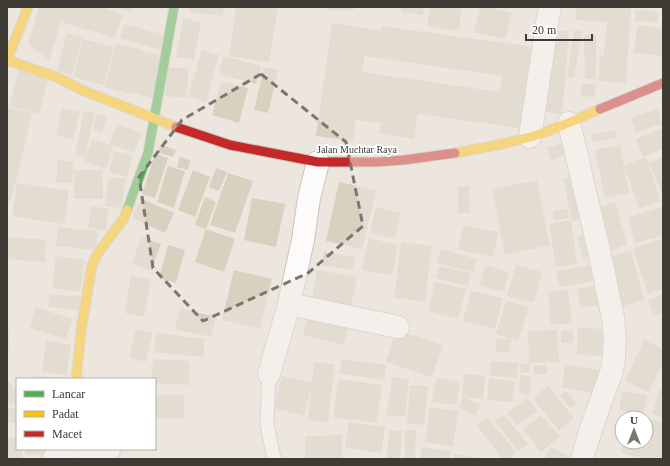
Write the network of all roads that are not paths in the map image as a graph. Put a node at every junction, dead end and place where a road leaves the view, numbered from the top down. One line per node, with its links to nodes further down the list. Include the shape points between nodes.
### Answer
1 (28, 7): 4 (main road)
2 (174, 7): 6 (main road)
3 (550, 7): 8 (street)
4 (7, 60): 6 (main road, Jalan Muchtar Raya, via 59,78)
5 (663, 83): 7 (main road, Jalan Muchtar Raya)
6 (154, 119): 9 (main road, Jalan Muchtar Raya, via 230,145); 13 (main road, via 148,153 124,218 92,265)
7 (569, 123): 8 (main road, Jalan Muchtar Raya); 17 (street, via 600,255 615,336 612,370)
8 (530, 137): 9 (main road, Jalan Muchtar Raya, via 498,145 398,161)
9 (321, 162): 10 (street, via 309,198)
10 (289, 304): 11 (street); 12 (street)
11 (398, 327)
12 (269, 374): 16 (lane, via 267,424)
13 (76, 378)
14 (109, 450): 15 (street)
15 (87, 459)
16 (274, 459)
17 (582, 459)

